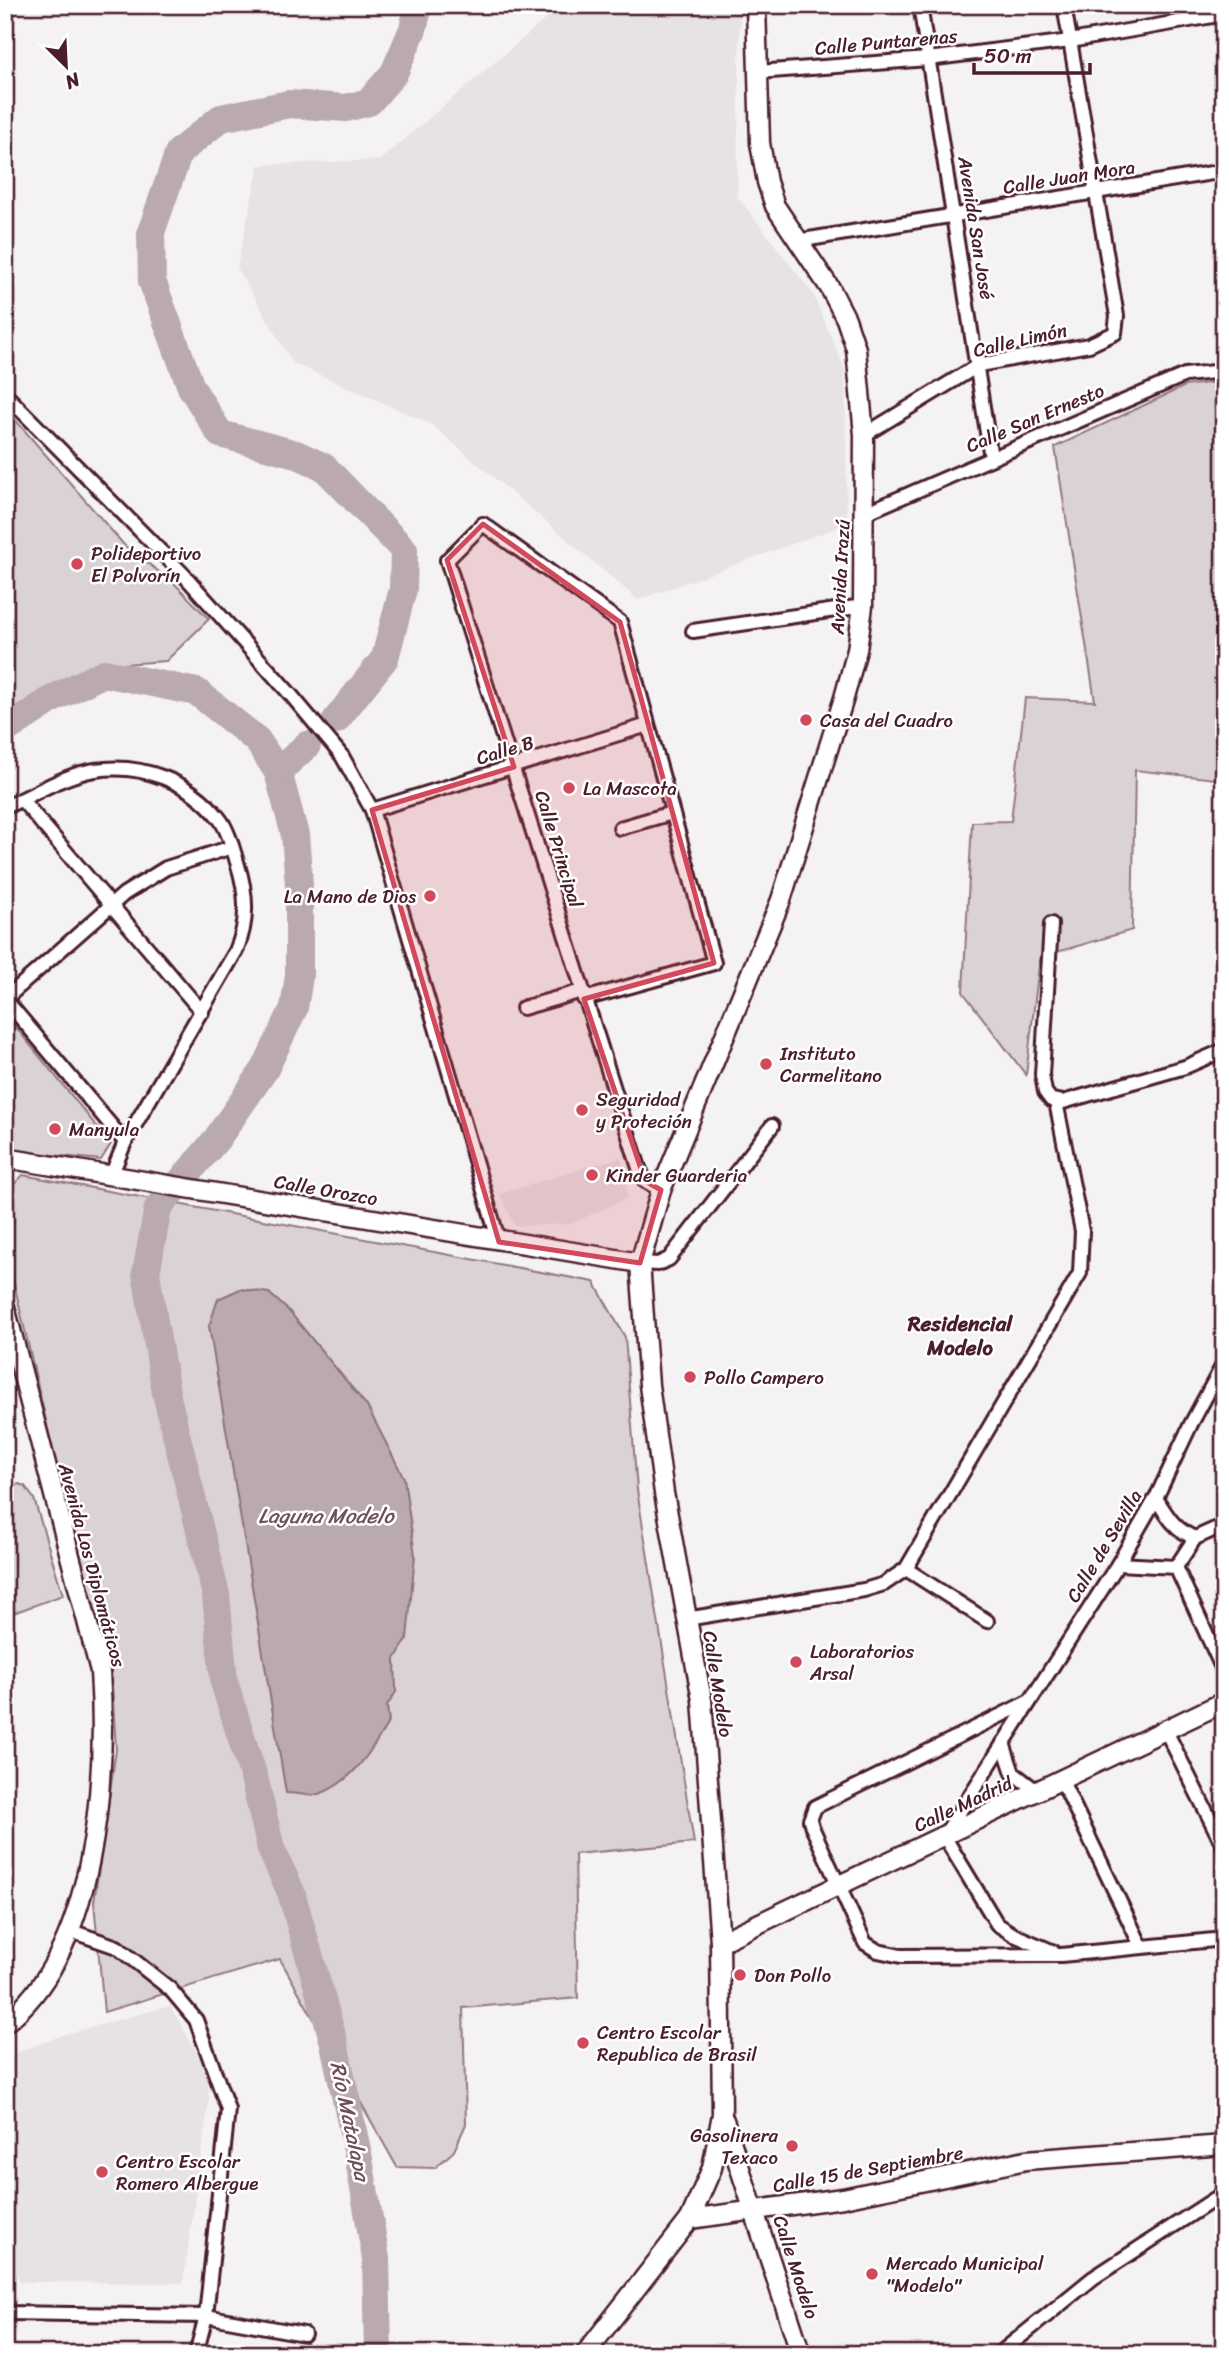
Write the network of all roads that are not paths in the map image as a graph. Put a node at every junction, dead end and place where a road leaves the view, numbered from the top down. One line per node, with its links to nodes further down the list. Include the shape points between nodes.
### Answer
1 (756, 5): 8 (street, Avenida Irazú)
2 (919, 5): 7 (street, Avenida San José)
3 (1064, 5): 6 (street)
4 (1194, 12): 5 (street, Calle Puntarenas); 6 (street, Calle Puntarenas)
5 (1224, 14)
6 (1070, 41): 7 (street, Calle Puntarenas); 10 (street)
7 (928, 59): 8 (street, Calle Puntarenas); 11 (street, Avenida San José)
8 (758, 72): 12 (street, Avenida Irazú, via 760,143 767,182 775,206)
9 (1224, 171): 10 (street, Calle Juan Mora)
10 (1097, 193): 11 (street, Calle Juan Mora); 13 (street, Calle Limón, via 1117,316 1115,333 1089,345)
11 (954, 213): 12 (street, Calle Juan Mora); 13 (street, Avenida San José)
12 (797, 241): 16 (street, Avenida Irazú, via 846,318 861,376)
13 (979, 365): 16 (street, Calle Limón); 17 (street, Avenida San José)
14 (1224, 371): 17 (street, Calle San Ernesto, via 1185,375)
15 (5, 394): 25 (street, via 184,575 291,695 342,756)
16 (864, 435): 18 (street, Avenida Irazú)
17 (991, 458): 18 (street, Calle San Ernesto)
18 (865, 513): 19 (street, Avenida Irazú)
19 (863, 606): 20 (street); 41 (street, Avenida Irazú, via 844,698 781,900)
20 (693, 631)
21 (648, 725): 22 (street, Calle B); 22 (street, Calle Principal, via 620,622 483,524 447,560); 26 (street)
22 (514, 767): 25 (street, Calle B); 31 (street, Calle Principal)
23 (22, 800): 24 (street); 28 (street, via 94,770 134,769 166,777 195,795 221,819); 29 (street)
24 (5, 807)
25 (372, 810): 42 (street)
26 (672, 813): 27 (street); 31 (street, via 714,963)
27 (620, 828)
28 (232, 847): 29 (street, via 166,868); 34 (street, via 244,886 243,936)
29 (111, 906): 32 (street); 34 (street)
30 (1051, 924): 36 (street, via 1042,1075 1045,1092)
31 (583, 995): 33 (street); 41 (street, Calle Principal, via 639,1168 645,1181)
32 (5, 999): 38 (street)
33 (523, 1008)
34 (202, 1012): 38 (street)
35 (1224, 1050): 36 (street, via 1185,1067)
36 (1056, 1102): 51 (street, via 1082,1231 1080,1273)
37 (772, 1126): 43 (street, via 669,1259)
38 (125, 1142): 40 (street)
39 (8, 1162): 40 (street, Calle Orozco)
40 (111, 1175): 42 (street, Calle Orozco)
41 (661, 1190): 43 (street, Avenida Irazú)
42 (499, 1242): 43 (street, Calle Orozco)
43 (640, 1263): 52 (street, Calle Modelo, via 649,1385)
44 (5, 1307): 65 (street, Avenida Los Diplomáticos, via 100,1671 103,1767 84,1885)
45 (1224, 1363): 46 (street, Calle de Sevilla)
46 (1156, 1498): 48 (street, via 1176,1528); 49 (street, Calle de Sevilla)
47 (1224, 1525): 48 (street)
48 (1195, 1538): 50 (street)
49 (1118, 1564): 50 (street); 55 (street, Calle de Sevilla)
50 (1176, 1567): 54 (street)
51 (906, 1569): 52 (street, via 884,1584 864,1590); 53 (street)
52 (686, 1619): 67 (street, Calle Modelo, via 702,1700)
53 (987, 1621)
54 (1224, 1672)
55 (1028, 1702): 58 (street, Calle de Sevilla); 64 (street, via 815,1807 810,1820)
56 (1224, 1702): 57 (street, Calle Madrid)
57 (1166, 1731): 59 (street, Calle Madrid); 61 (street)
58 (1003, 1743): 60 (street, via 1013,1773); 62 (street, Calle de Sevilla)
59 (1062, 1781): 60 (street, Calle Madrid); 68 (street)
60 (1038, 1792): 62 (street, Calle Madrid)
61 (1219, 1828): 63 (street)
62 (944, 1836): 64 (street, Calle Madrid); 69 (street, via 997,1924)
63 (1224, 1847)
64 (839, 1886): 67 (street, Calle Madrid); 69 (street, via 865,1943 878,1951 901,1956)
65 (71, 1931): 70 (street, Avenida Los Diplomáticos, via 42,1985); 77 (street, via 117,1947 170,1989 196,2020 219,2080 228,2109)
66 (1224, 1939): 68 (street)
67 (720, 1942): 71 (street, Calle Modelo)
68 (1142, 1946): 69 (street)
69 (1061, 1955)
70 (5, 2023)
71 (722, 2114): 74 (street, Calle Modelo); 75 (street, Calle Modelo, via 712,2168)
72 (1224, 2145): 74 (street, Calle 15 de Septiembre, via 1026,2160 843,2198)
73 (1224, 2193): 82 (street, via 1093,2278)
74 (756, 2210): 75 (street, Calle 15 de Septiembre); 81 (street, Calle Modelo)
75 (690, 2219): 80 (street)
76 (6, 2311): 77 (street)
77 (205, 2316): 78 (street); 79 (street)
78 (304, 2334)
79 (196, 2354)
80 (585, 2354)
81 (801, 2354)
82 (999, 2354)

